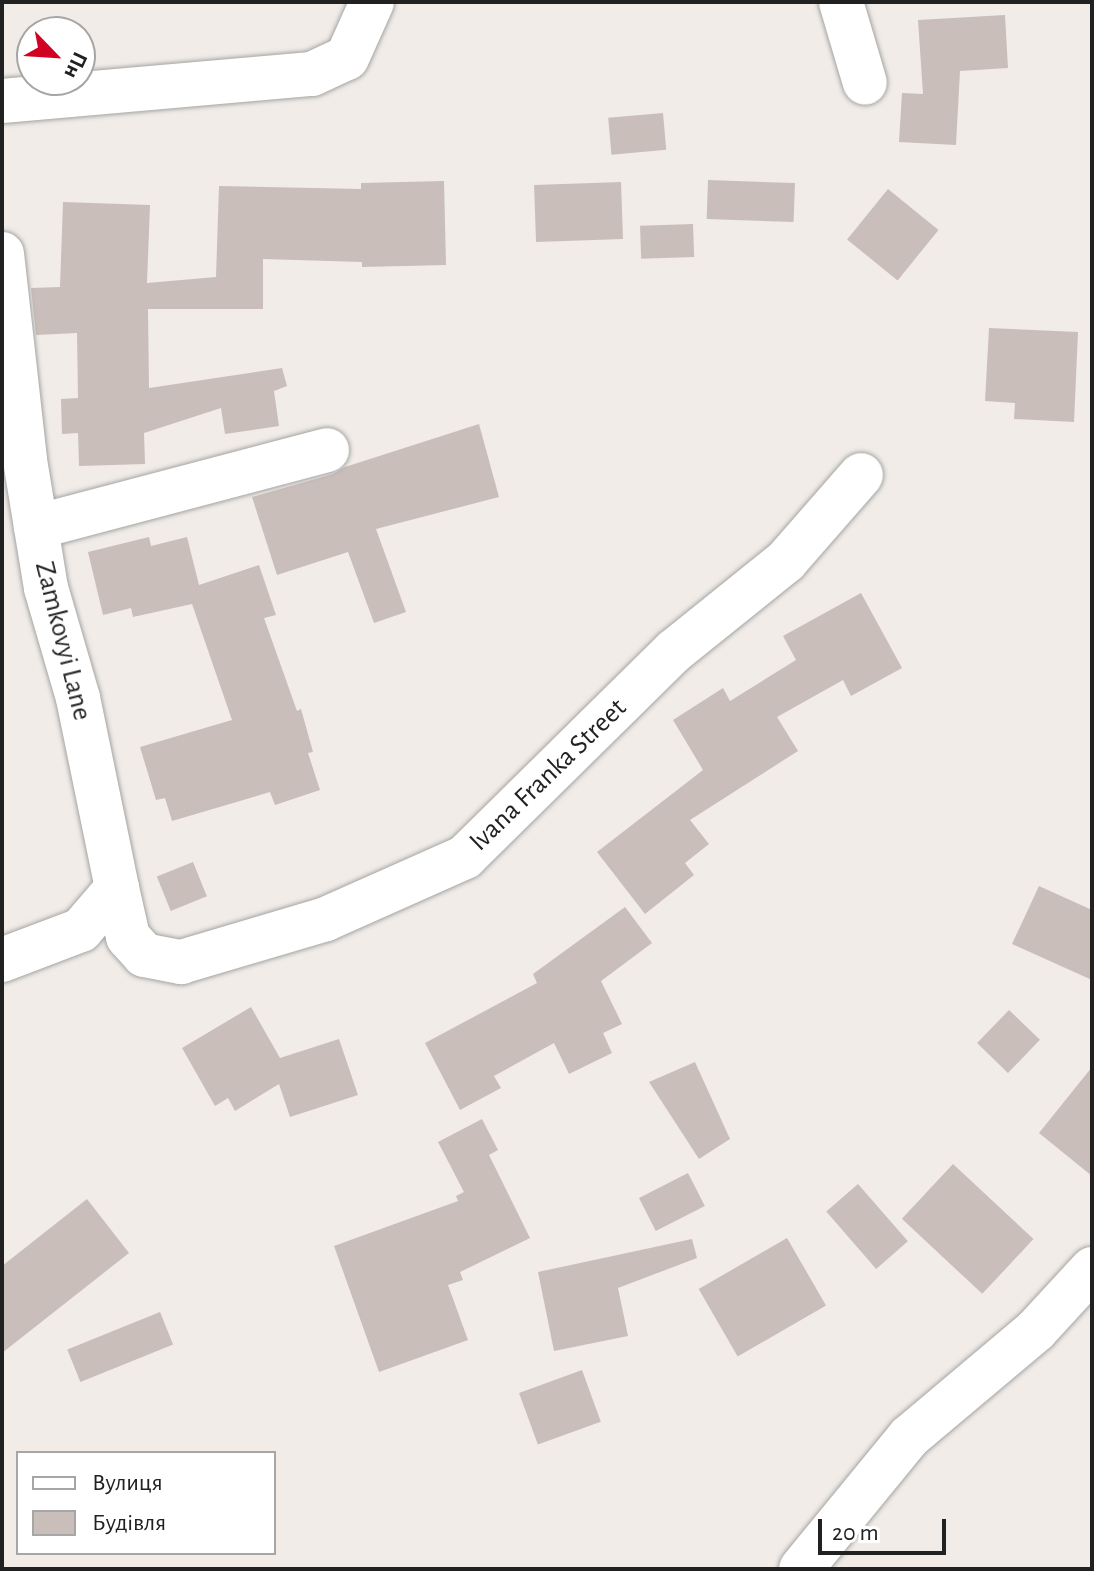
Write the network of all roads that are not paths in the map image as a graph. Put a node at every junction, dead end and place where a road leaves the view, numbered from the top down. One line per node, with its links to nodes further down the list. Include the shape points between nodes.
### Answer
1 (372, 2): 4 (street, via 347,58 312,74)
2 (841, 2): 3 (street)
3 (865, 83)
4 (2, 101)
5 (2, 254): 8 (street, Zamkovyi Lane)
6 (327, 450): 8 (street)
7 (861, 475): 9 (street, Ivana Franka Street, via 786,561 674,651 465,857 326,919 181,962 144,955 128,937)
8 (36, 527): 9 (street, Zamkovyi Lane)
9 (117, 888): 10 (street, via 81,930)
10 (2, 960)
11 (1092, 1269): 12 (street, via 1036,1330 909,1437)
12 (801, 1569)

